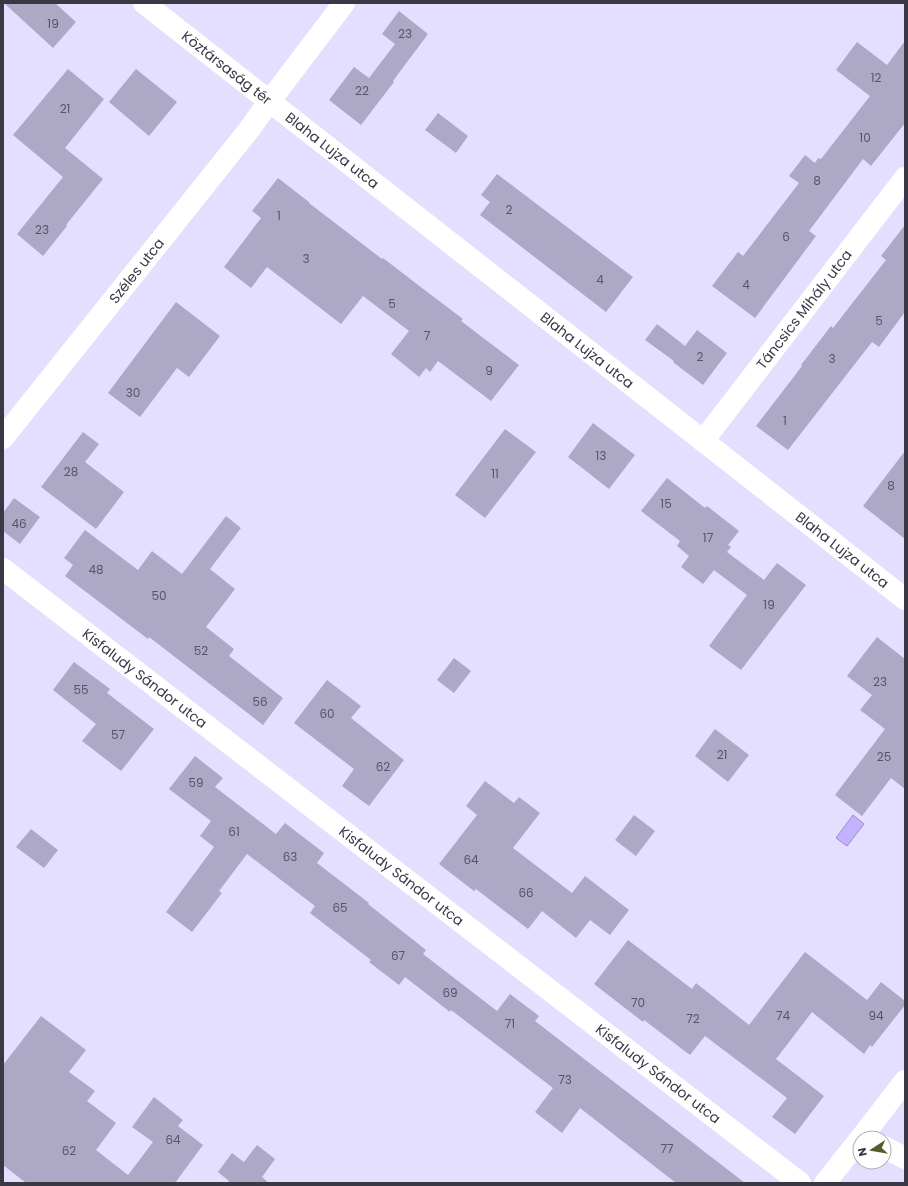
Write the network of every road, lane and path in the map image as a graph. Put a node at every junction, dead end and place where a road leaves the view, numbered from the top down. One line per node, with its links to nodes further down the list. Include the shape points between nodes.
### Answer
1 (144, 3): 3 (street, Köztársaság tér)
2 (344, 3): 3 (street, Köztársaság tér)
3 (269, 102): 5 (street, Széles utca); 6 (street, Blaha Lujza utca)
4 (905, 178): 6 (street, Táncsics Mihály utca)
5 (3, 438)
6 (703, 441): 8 (street, Blaha Lujza utca)
7 (3, 569): 14 (street, Kisfaludy Sándor utca)
8 (905, 599)
9 (905, 1081): 10 (street)
10 (869, 1130)
11 (852, 1151): 15 (street)
12 (892, 1151): 13 (street)
13 (905, 1158)
14 (800, 1183)
15 (825, 1183)

